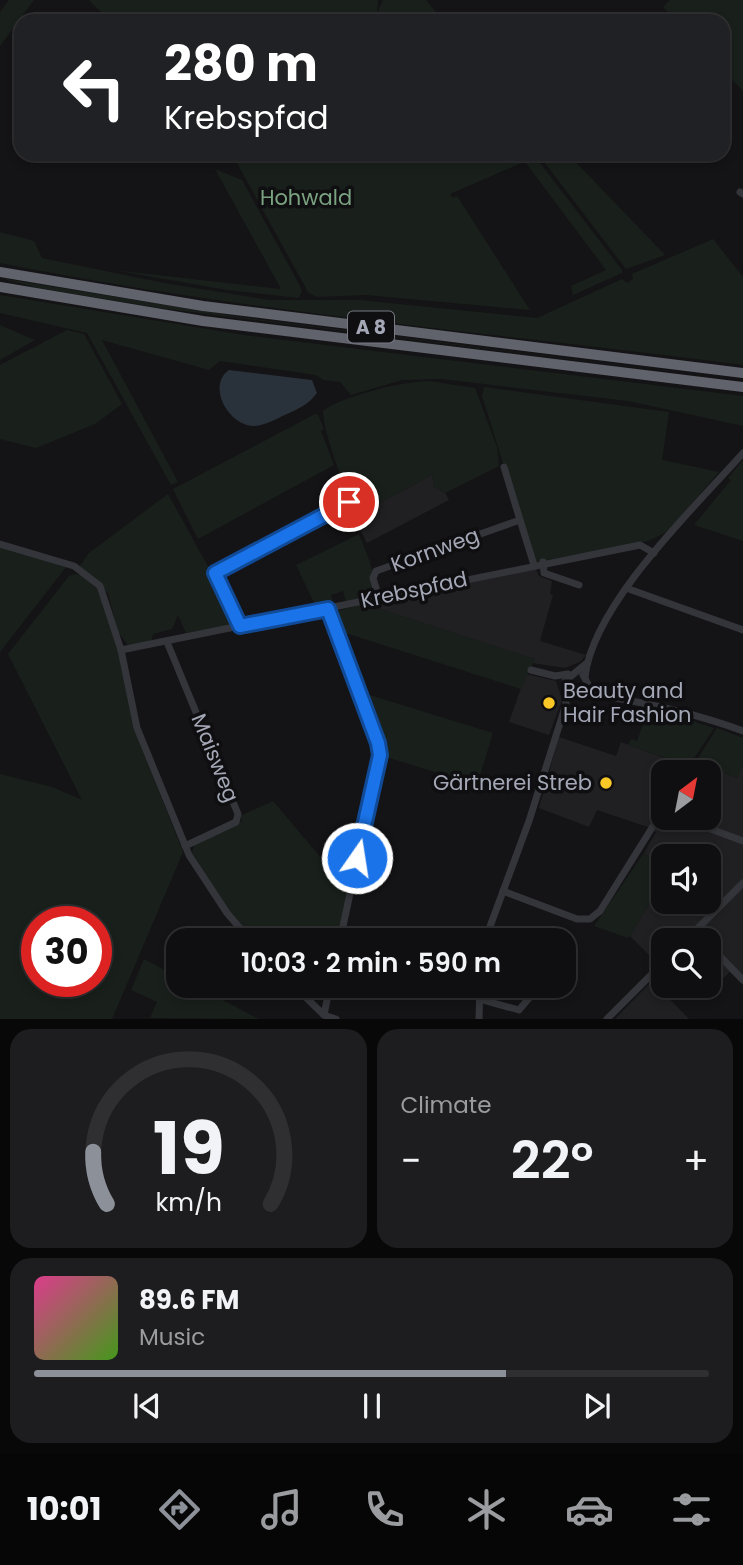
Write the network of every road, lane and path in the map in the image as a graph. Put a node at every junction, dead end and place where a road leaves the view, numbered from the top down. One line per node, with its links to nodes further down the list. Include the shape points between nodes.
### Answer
1 (0, 272): 3 (highway, A 8, via 203,306)
2 (0, 287): 4 (highway, A 8, via 203,321)
3 (743, 373)
4 (743, 387)
5 (743, 453): 10 (street)
6 (504, 467): 8 (street)
7 (349, 502): 17 (street, via 215,573)
8 (520, 520): 12 (street); 15 (street, Kornweg, via 376,571 373,578)
9 (0, 544): 20 (street, via 58,559 90,575 104,594)
10 (654, 552): 11 (street, Krebspfad, via 640,545); 14 (street)
11 (543, 562): 12 (street, Krebspfad); 13 (street, via 549,577)
12 (534, 565): 15 (street, Krebspfad)
13 (579, 585)
14 (626, 588): 18 (street); 21 (street)
15 (379, 598): 16 (street, Krebspfad)
16 (328, 609): 17 (street, Krebspfad); 37 (street, via 380,755)
17 (240, 626): 19 (street, Krebspfad)
18 (743, 630)
19 (167, 642): 20 (street, Krebspfad); 33 (street, Maisweg, via 238,814 236,822)
20 (121, 650): 33 (street, via 137,728)
21 (587, 663): 23 (street); 25 (street)
22 (531, 670): 24 (street)
23 (573, 673): 24 (street); 25 (street); 26 (street)
24 (555, 676): 26 (street)
25 (587, 680): 27 (street); 28 (street)
26 (568, 691): 27 (street); 35 (street)
27 (583, 694): 28 (street)
28 (604, 696): 29 (street, via 692,714)
29 (743, 731)
30 (651, 829): 35 (street, via 600,911 590,919 577,919)
31 (713, 830): 32 (street)
32 (743, 841)
33 (185, 846): 36 (street)
34 (743, 883): 39 (street)
35 (503, 891): 38 (street)
36 (241, 928)
37 (343, 928)
38 (489, 928)
39 (698, 928)
40 (721, 957): 42 (street)
41 (651, 975): 50 (street)
42 (743, 980)
43 (306, 998): 47 (street)
44 (327, 998): 47 (street)
45 (529, 998): 46 (street, via 519,1010)
46 (480, 999): 49 (street)
47 (324, 1015): 48 (street)
48 (336, 1019)
49 (479, 1019)
50 (607, 1019)

